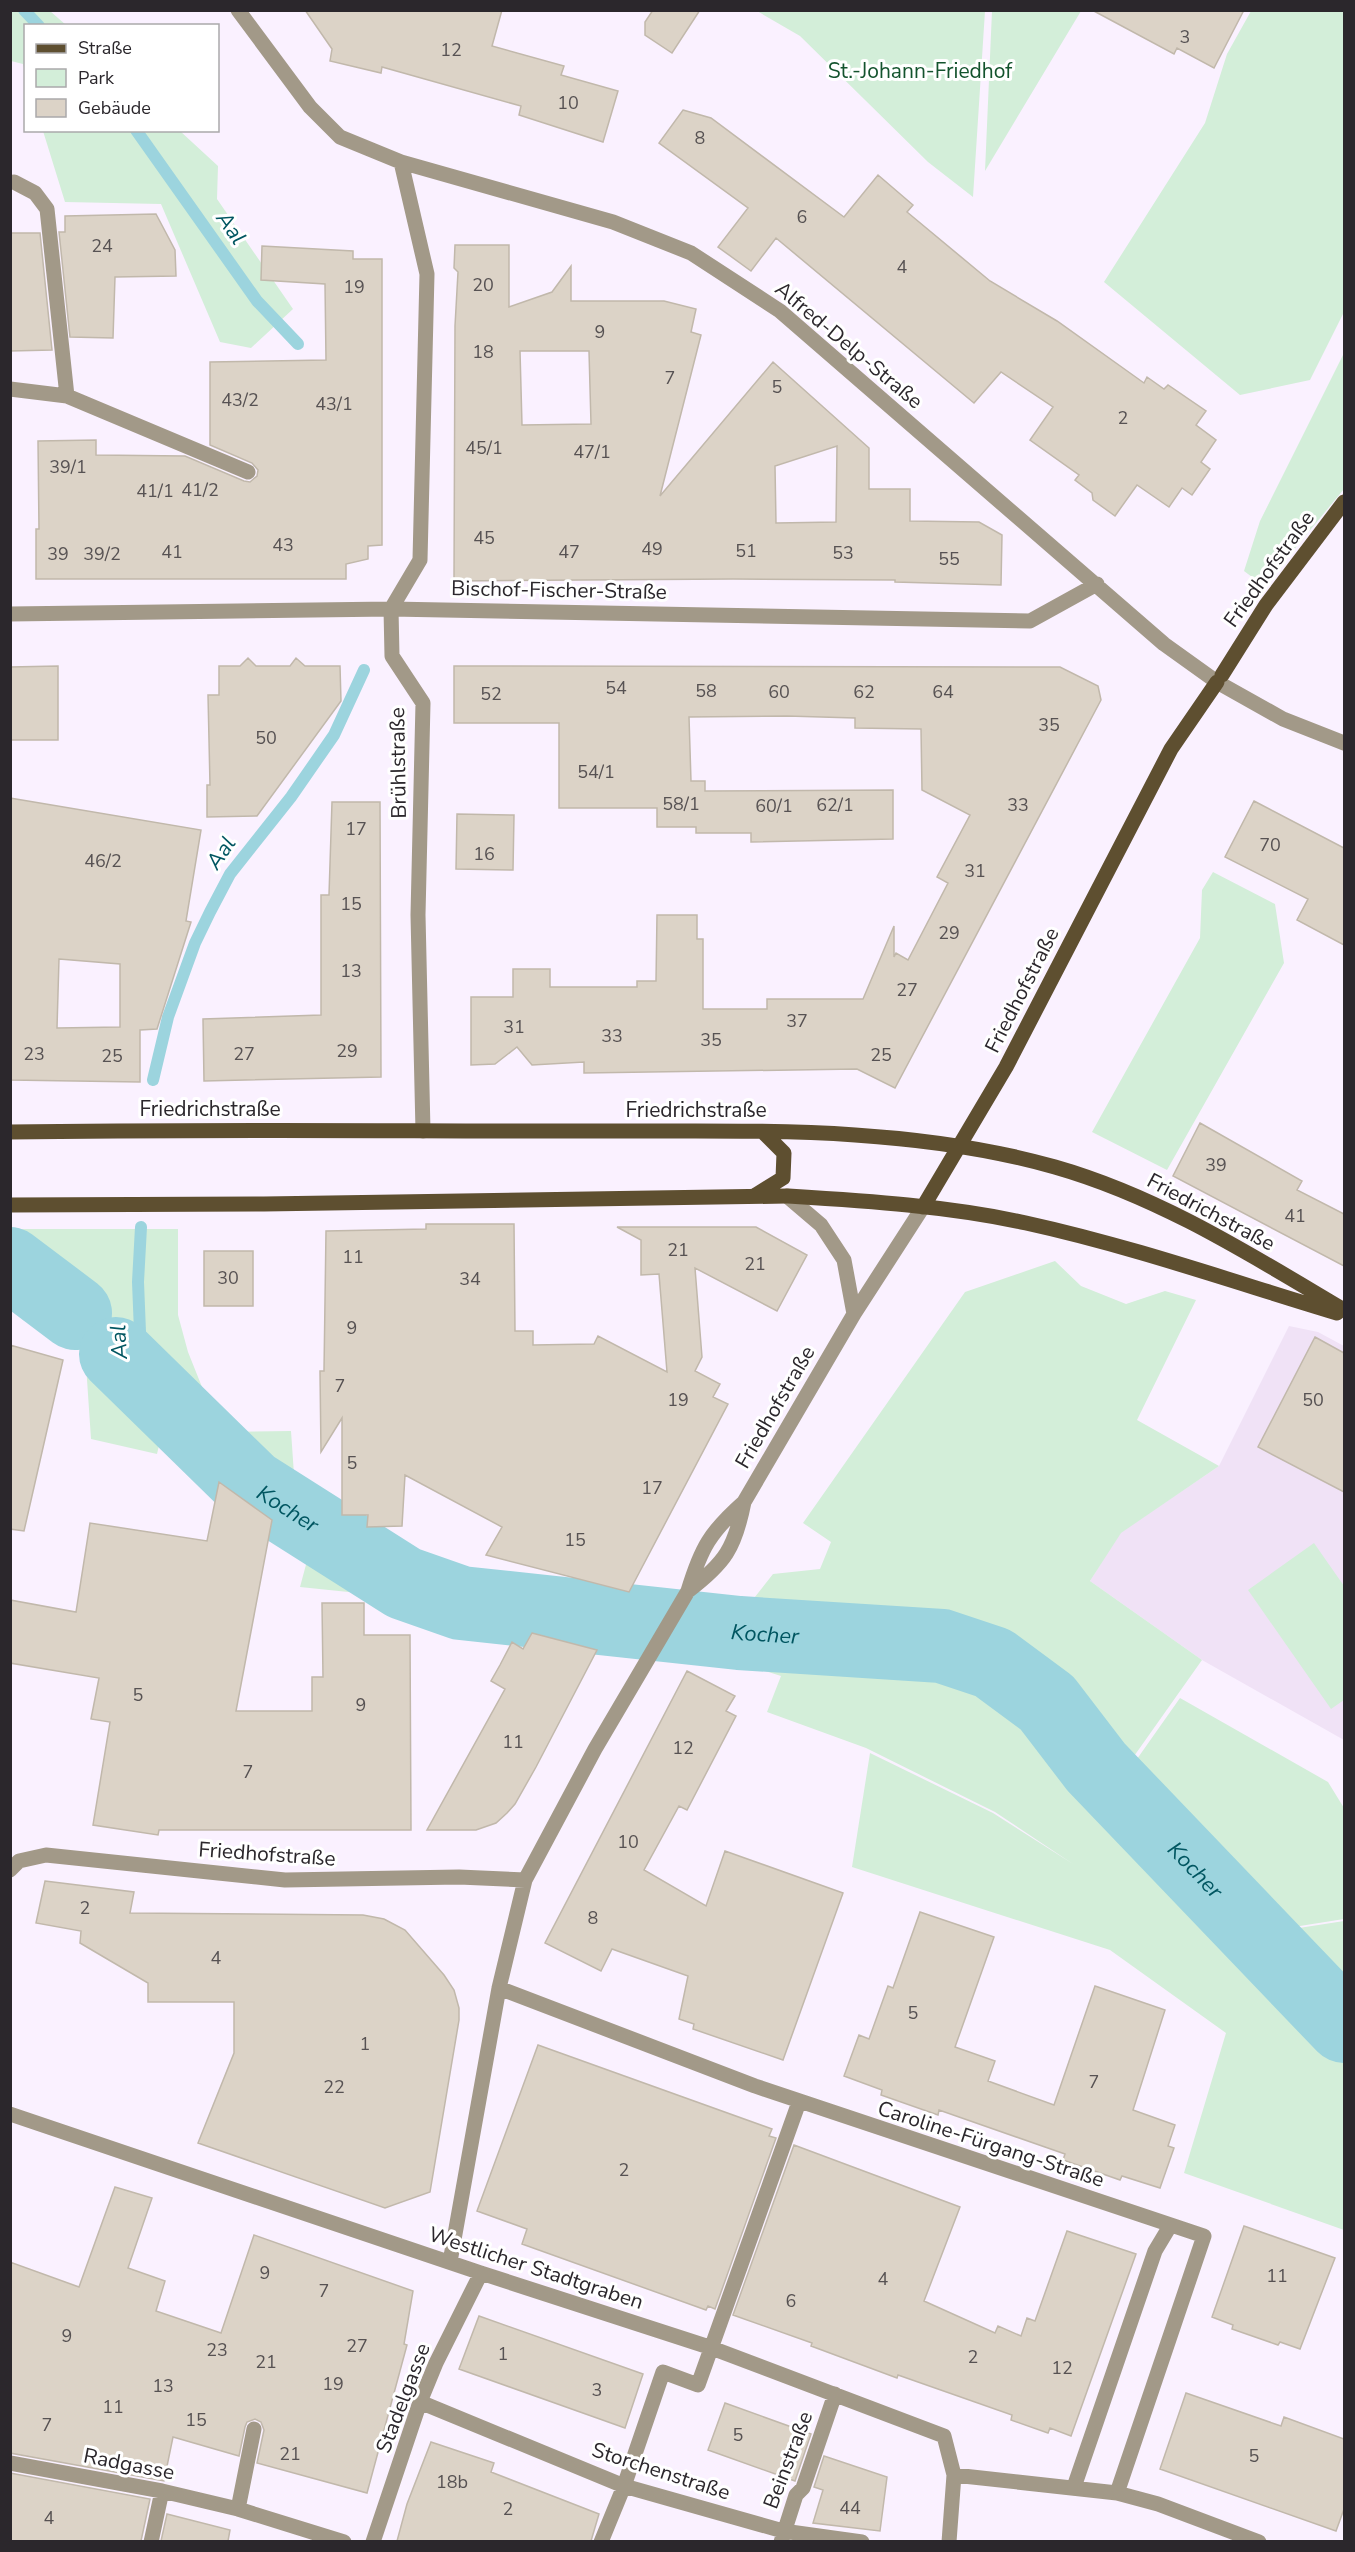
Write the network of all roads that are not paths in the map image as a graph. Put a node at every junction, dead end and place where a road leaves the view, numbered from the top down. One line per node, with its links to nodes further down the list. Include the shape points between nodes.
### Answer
1 (238, 10): 2 (street, Alfred-Delp-Straße, via 310,107 340,137)
2 (401, 162): 8 (street, Alfred-Delp-Straße, via 613,222 691,253 780,311); 9 (street, via 427,274 420,560)
3 (14, 182): 5 (street, via 35,193 47,209)
4 (10, 389): 5 (street)
5 (67, 396): 6 (street)
6 (248, 472)
7 (1344, 502): 11 (main road, Friedhofstraße, via 1266,605)
8 (1097, 584): 9 (street, Bischof-Fischer-Straße, via 1030,621); 11 (street, Alfred-Delp-Straße, via 1164,644)
9 (391, 609): 10 (street, Bischof-Fischer-Straße); 13 (street, Brühlstraße, via 392,656 423,704 418,915)
10 (10, 614)
11 (1219, 678): 12 (street, via 1283,719); 16 (main road, Friedhofstraße, via 1171,749)
12 (1344, 743)
13 (423, 1131): 14 (main road, Friedrichstraße); 15 (main road, Friedrichstraße)
14 (10, 1132)
15 (763, 1132): 16 (main road, Friedrichstraße, via 803,1131); 17 (main road, via 784,1153 783,1178)
16 (960, 1148): 20 (main road, Friedhofstraße); 21 (main road, Friedrichstraße, via 1052,1166 1131,1193 1187,1219)
17 (754, 1196): 18 (main road); 19 (main road)
18 (787, 1196): 20 (main road); 22 (street, via 821,1225 844,1260)
19 (10, 1205)
20 (923, 1207): 22 (street, Friedhofstraße); 23 (main road, via 1026,1223)
21 (1344, 1310)
22 (854, 1314): 24 (street, Friedhofstraße)
23 (1344, 1315)
24 (744, 1502): 25 (street, Friedhofstraße, via 706,1542); 25 (street, Friedhofstraße, via 738,1532 722,1562)
25 (688, 1591): 27 (street, Friedhofstraße, via 595,1749)
26 (10, 1870): 27 (street, Friedhofstraße, via 19,1861 46,1855 285,1880)
27 (525, 1880): 28 (street, Friedhofstraße)
28 (499, 1988): 29 (street, Caroline-Fürgang-Straße); 32 (street, Friedhofstraße)
29 (799, 2102): 31 (street, Caroline-Fürgang-Straße); 34 (street)
30 (10, 2114): 32 (street, Westlicher Stadtgraben)
31 (1170, 2226): 41 (street, via 1155,2251); 43 (street, Caroline-Fürgang-Straße, via 1204,2236)
32 (450, 2262): 33 (street, Westlicher Stadtgraben)
33 (481, 2273): 34 (street, Westlicher Stadtgraben); 36 (street, Stadelgasse)
34 (709, 2347): 35 (street, Westlicher Stadtgraben); 40 (street, via 698,2385 663,2372)
35 (835, 2394): 39 (street, Westlicher Stadtgraben, via 944,2436); 45 (street, Beinstraße)
36 (420, 2402): 40 (street, Storchenstraße); 48 (street, Stadelgasse)
37 (254, 2429): 44 (street)
38 (10, 2463): 42 (street, Radgasse)
39 (954, 2475): 41 (street); 51 (street, Westlicher Stadtgraben)
40 (624, 2486): 45 (street, Storchenstraße); 49 (street)
41 (1074, 2487): 43 (street)
42 (162, 2491): 44 (street, Radgasse); 46 (street)
43 (1117, 2493): 52 (street)
44 (238, 2509): 47 (street, Radgasse)
45 (782, 2536): 50 (street, Storchenstraße)
46 (151, 2541)
47 (344, 2541)
48 (373, 2541)
49 (601, 2541)
50 (862, 2541)
51 (949, 2541)
52 (1259, 2541)

